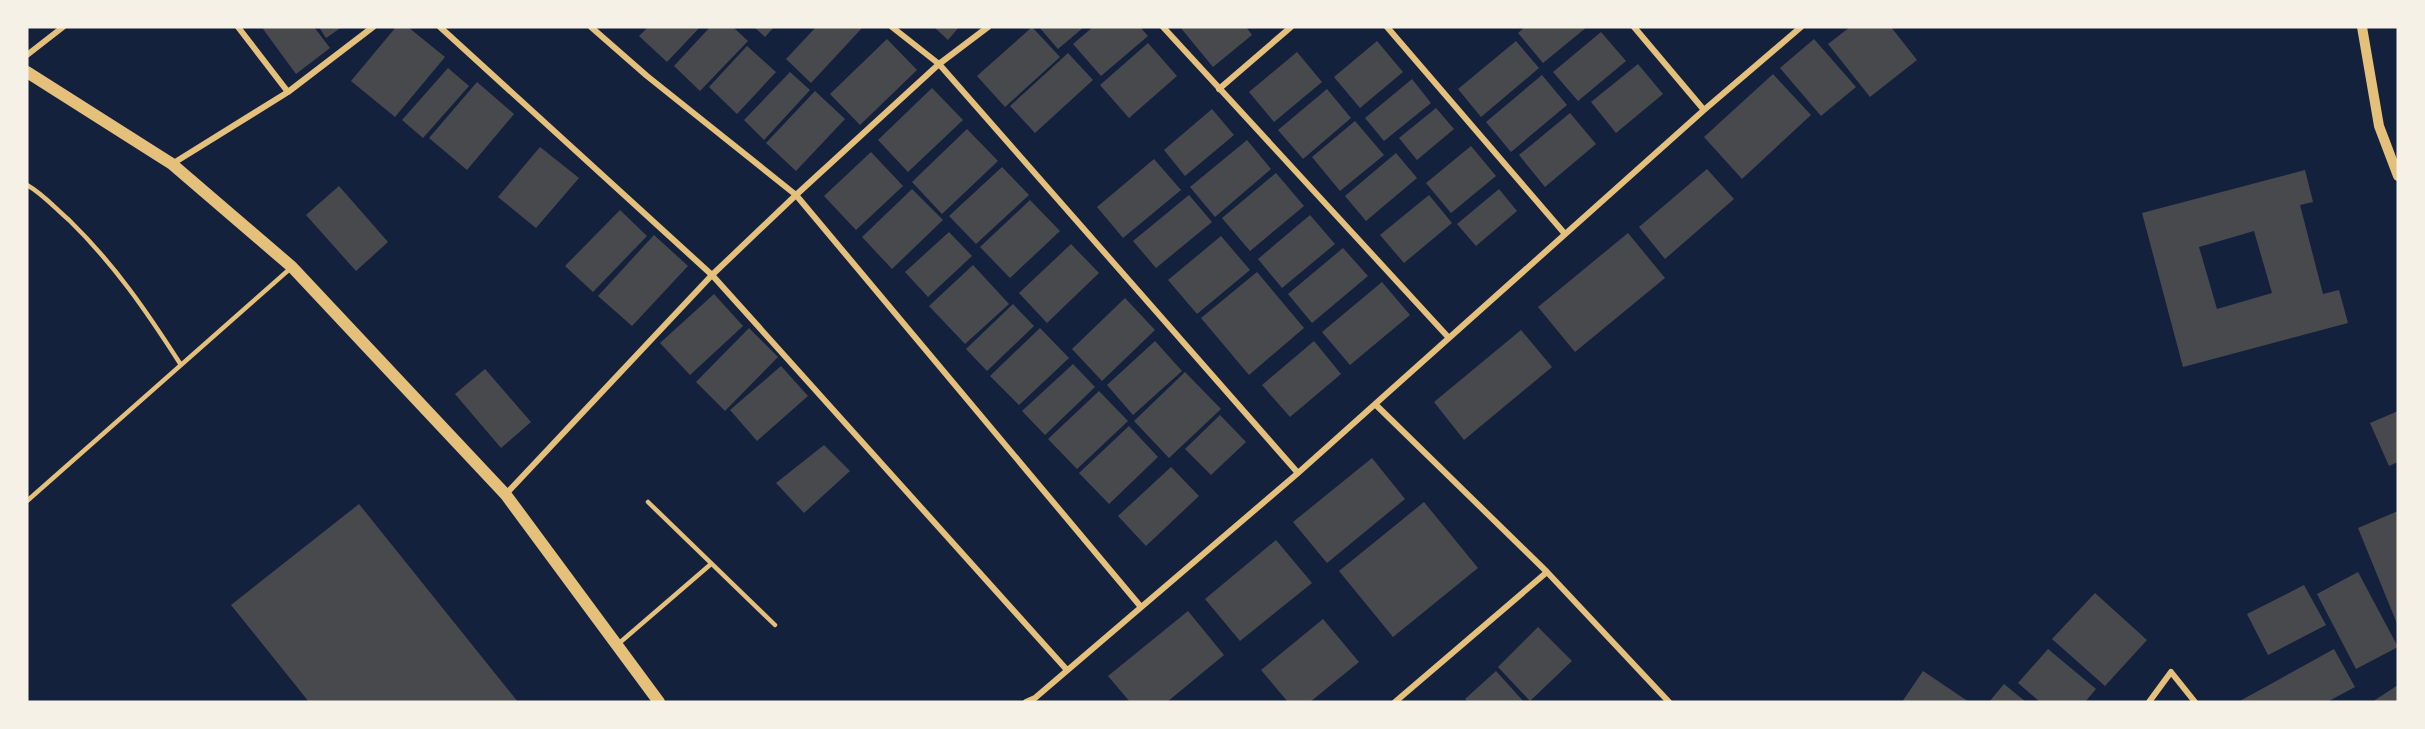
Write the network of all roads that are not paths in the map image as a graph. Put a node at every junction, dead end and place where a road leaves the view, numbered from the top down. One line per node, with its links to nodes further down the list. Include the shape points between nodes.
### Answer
1 (63, 27): 14 (street)
2 (238, 27): 18 (street)
3 (373, 27): 18 (street)
4 (440, 27): 26 (street)
5 (591, 27): 23 (street)
6 (892, 27): 15 (street)
7 (988, 27): 15 (street)
8 (1163, 27): 17 (street)
9 (1291, 27): 17 (street)
10 (1387, 27): 24 (street)
11 (1634, 27): 19 (street)
12 (1801, 27): 19 (street)
13 (2362, 27): 21 (street, via 2379,126)
14 (27, 55)
15 (939, 64): 23 (street); 30 (street)
16 (27, 72): 20 (main road)
17 (1219, 89): 27 (street)
18 (288, 92): 20 (street)
19 (1704, 110): 24 (street)
20 (172, 164): 25 (main road)
21 (2398, 176)
22 (27, 185): 28 (lane, via 94,244 137,296)
23 (796, 195): 26 (street); 36 (street)
24 (1565, 234): 27 (street)
25 (292, 267): 28 (lane); 31 (main road)
26 (712, 275): 31 (street); 39 (street)
27 (1449, 338): 29 (street)
28 (181, 365): 32 (lane)
29 (1375, 404): 30 (street); 35 (street)
30 (1298, 473): 36 (street)
31 (506, 495): 38 (main road)
32 (27, 501)
33 (648, 502): 34 (lane)
34 (711, 564): 37 (lane); 38 (lane)
35 (1547, 572): 44 (street); 45 (street)
36 (1141, 607): 39 (street)
37 (775, 625)
38 (617, 645): 41 (main road)
39 (1067, 670): 40 (street)
40 (1035, 698): 42 (street); 43 (street)
41 (659, 702)
42 (1026, 702)
43 (1041, 702)
44 (1395, 702)
45 (1669, 702)
46 (2149, 702): 47 (street, via 2171,672)
47 (2195, 702)

